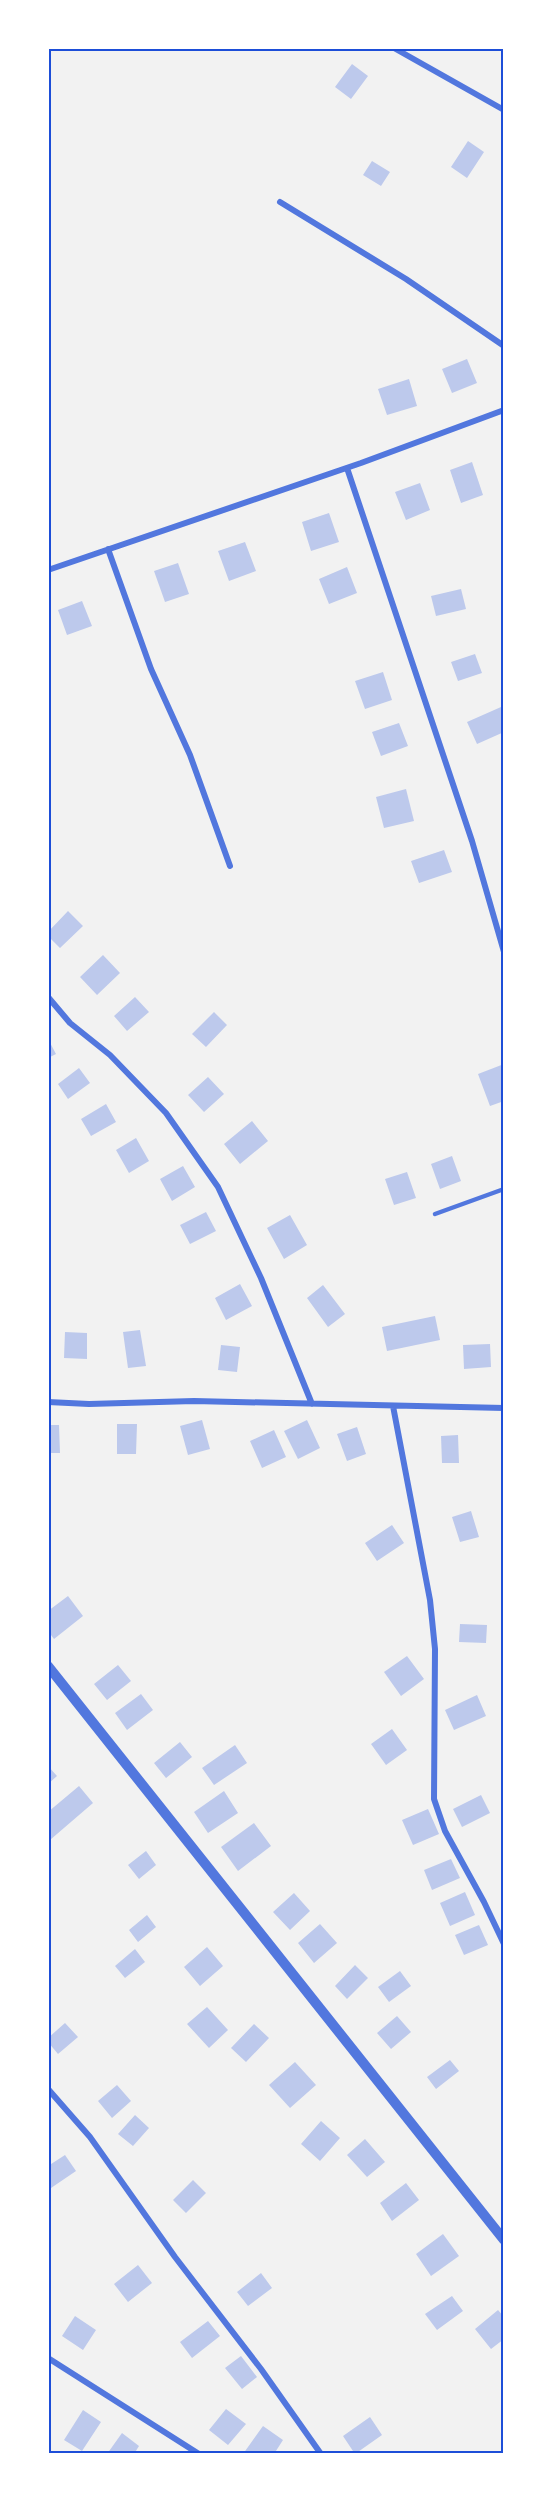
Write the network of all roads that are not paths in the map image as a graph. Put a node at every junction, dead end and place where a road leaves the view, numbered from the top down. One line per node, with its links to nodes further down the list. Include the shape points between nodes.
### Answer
1 (394, 48): 2 (street)
2 (504, 110)
3 (280, 201): 4 (street)
4 (504, 346)
5 (504, 410): 6 (street)
6 (347, 468): 7 (street); 10 (street, via 472,841)
7 (108, 549): 8 (street); 9 (street)
8 (48, 570)
9 (230, 866)
10 (504, 952)
11 (48, 997): 15 (street, via 70,1023 111,1056 166,1113 218,1187 261,1278)
12 (504, 1189): 13 (lane)
13 (435, 1214)
14 (48, 1402): 15 (street)
15 (312, 1404): 16 (street)
16 (393, 1406): 17 (street); 19 (street, via 431,1610 435,1649 434,1799 445,1832)
17 (504, 1408)
18 (48, 1666): 21 (street)
19 (504, 1944)
20 (48, 2089): 24 (street, via 90,2138)
21 (504, 2240)
22 (48, 2358): 23 (street)
23 (199, 2454)
24 (321, 2454)

